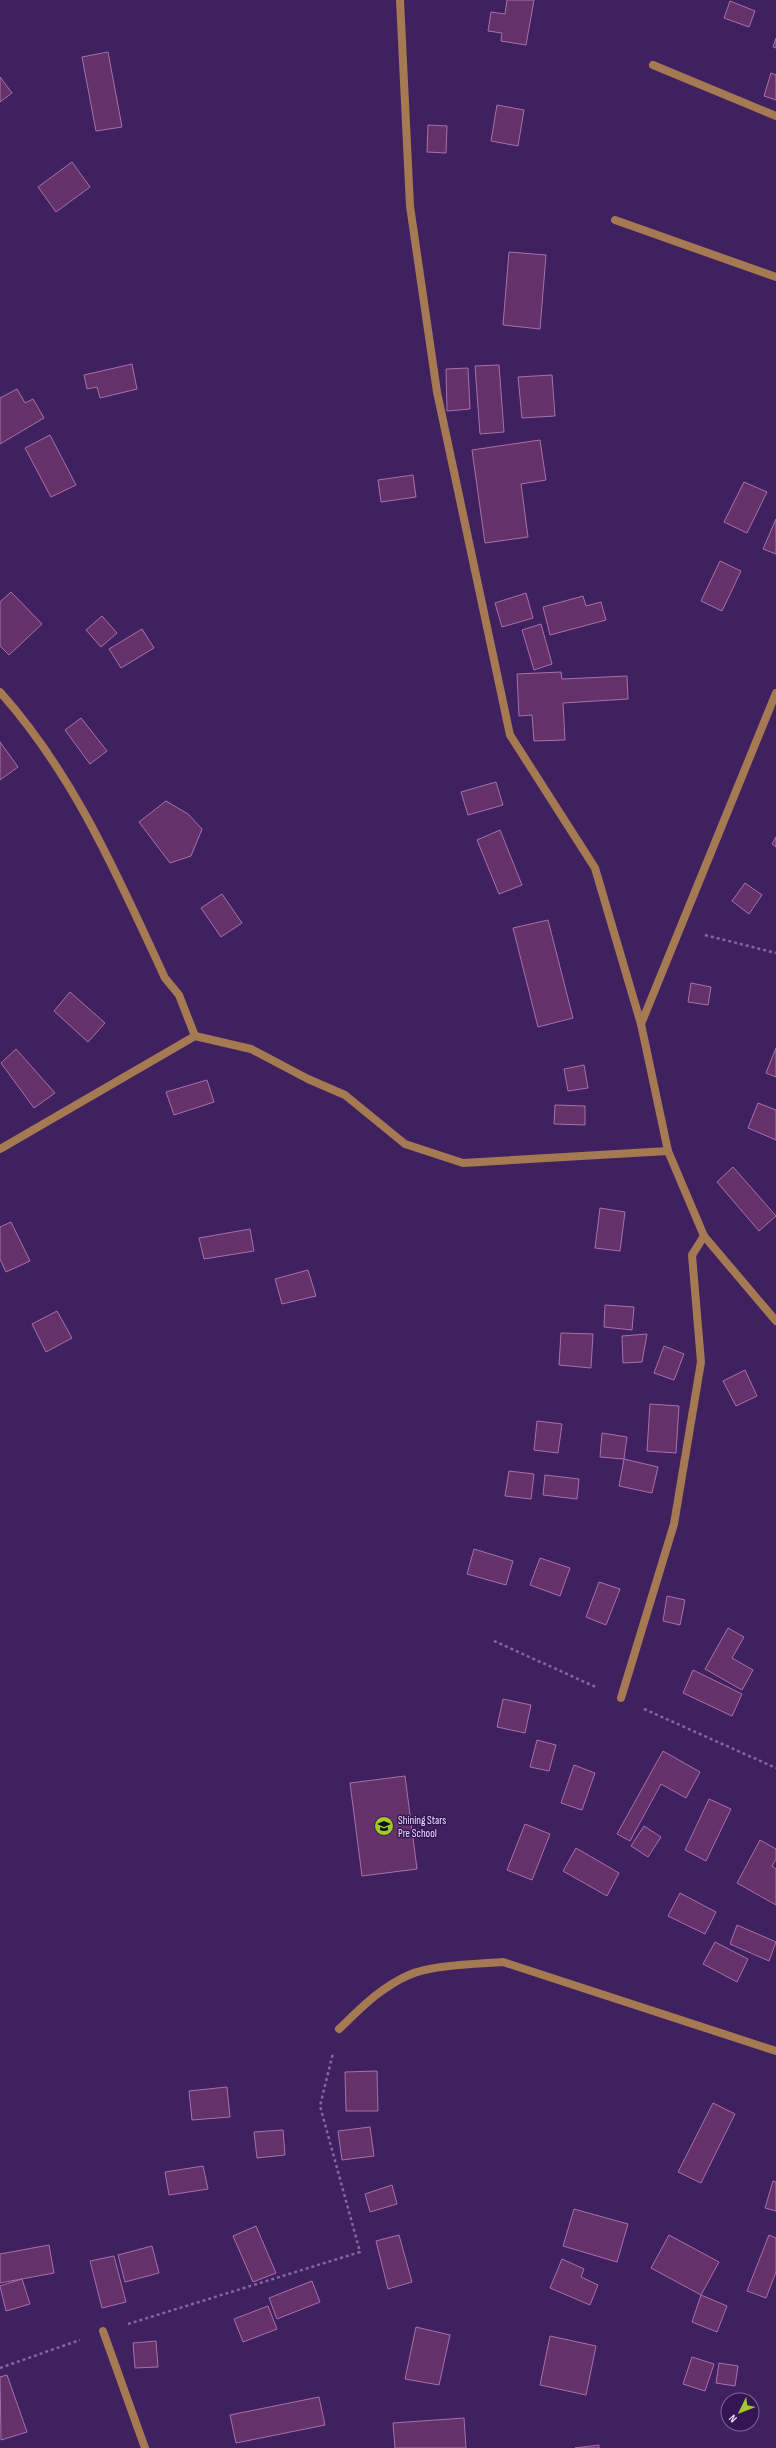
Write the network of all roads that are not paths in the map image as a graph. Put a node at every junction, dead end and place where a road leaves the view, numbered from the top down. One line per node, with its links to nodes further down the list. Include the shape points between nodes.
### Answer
1 (400, 0): 8 (street, via 410,206 437,392 510,735 595,868)
2 (653, 65): 3 (street)
3 (776, 116)
4 (615, 220): 5 (street)
5 (776, 276)
6 (0, 692): 9 (street, via 56,765 93,825 165,978 179,995)
7 (776, 693): 8 (street)
8 (641, 1024): 11 (street)
9 (195, 1036): 10 (street); 11 (street, via 251,1049 345,1095 405,1144 463,1163)
10 (0, 1149)
11 (668, 1151): 12 (street)
12 (704, 1236): 13 (street); 14 (street, via 692,1255 701,1362 674,1524)
13 (776, 1321)
14 (621, 1698)
15 (339, 2029): 16 (street, via 372,1997 410,1974 458,1965 503,1962)
16 (776, 2051)
17 (103, 2331): 18 (street)
18 (145, 2448)

